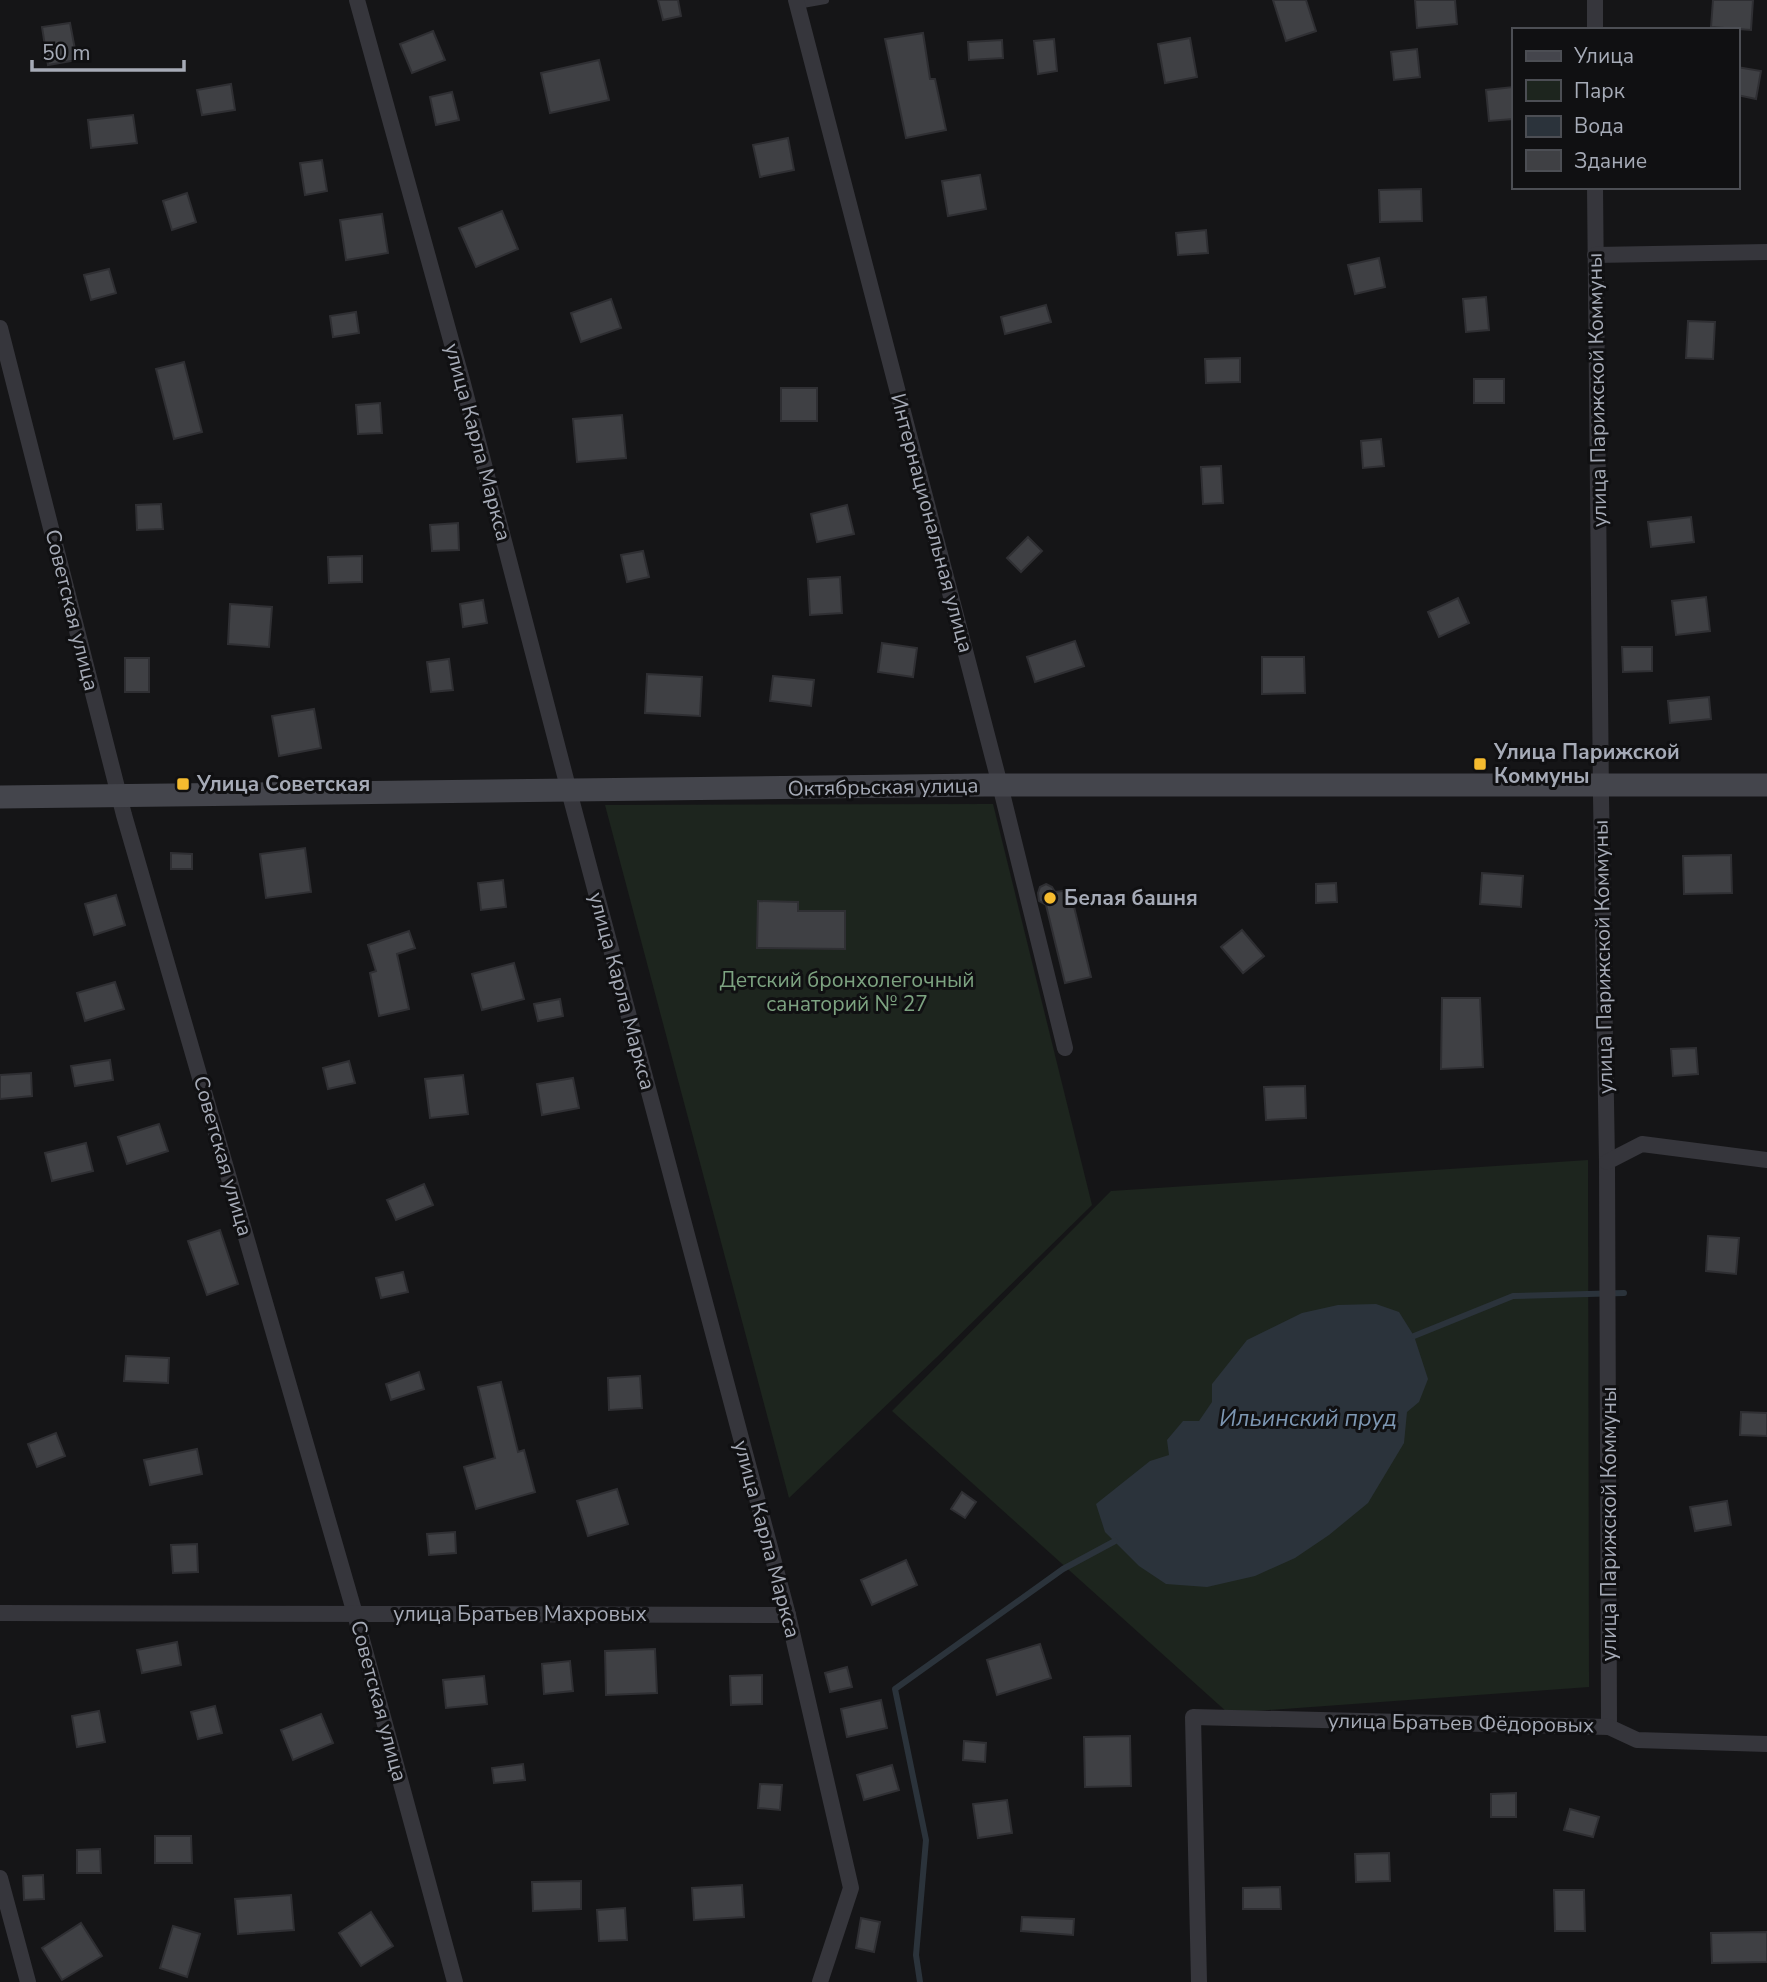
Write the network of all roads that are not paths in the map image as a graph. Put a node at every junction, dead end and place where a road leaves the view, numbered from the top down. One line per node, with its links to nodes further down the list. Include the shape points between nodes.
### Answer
1 (357, 0): 13 (street, улица Карла Маркса)
2 (825, 0): 4 (lane)
3 (1595, 0): 5 (street)
4 (796, 2): 10 (street, Интернациональная улица)
5 (1595, 28)
6 (1595, 189): 8 (street, улица Парижской Коммуны)
7 (1767, 253): 8 (street)
8 (1595, 255): 12 (street, улица Парижской Коммуны)
9 (0, 328): 14 (street, Советская улица)
10 (1000, 785): 12 (main road, Октябрьская улица); 13 (main road, Октябрьская улица); 16 (street, Интернациональная улица)
11 (1767, 785): 12 (main road, Октябрьская улица)
12 (1602, 787): 18 (street, улица Парижской Коммуны)
13 (569, 791): 14 (main road, Октябрьская улица); 21 (street, улица Карла Маркса)
14 (119, 796): 15 (main road, Октябрьская улица); 20 (street, Советская улица)
15 (0, 797)
16 (1065, 1048)
17 (1767, 1160): 18 (street, via 1643,1144)
18 (1607, 1162): 22 (street, улица Парижской Коммуны)
19 (0, 1613): 20 (street, улица Братьев Махровых)
20 (355, 1614): 21 (street, улица Братьев Махровых); 26 (street, Советская улица)
21 (788, 1615): 27 (street, улица Карла Маркса, via 851,1888)
22 (1609, 1727): 23 (street, улица Братьев Фёдоровых, via 1637,1740); 28 (street, улица Братьев Фёдоровых, via 1193,1717)
23 (1767, 1744)
24 (0, 1878): 25 (street)
25 (28, 1982)
26 (454, 1982)
27 (820, 1982)
28 (1199, 1982)

